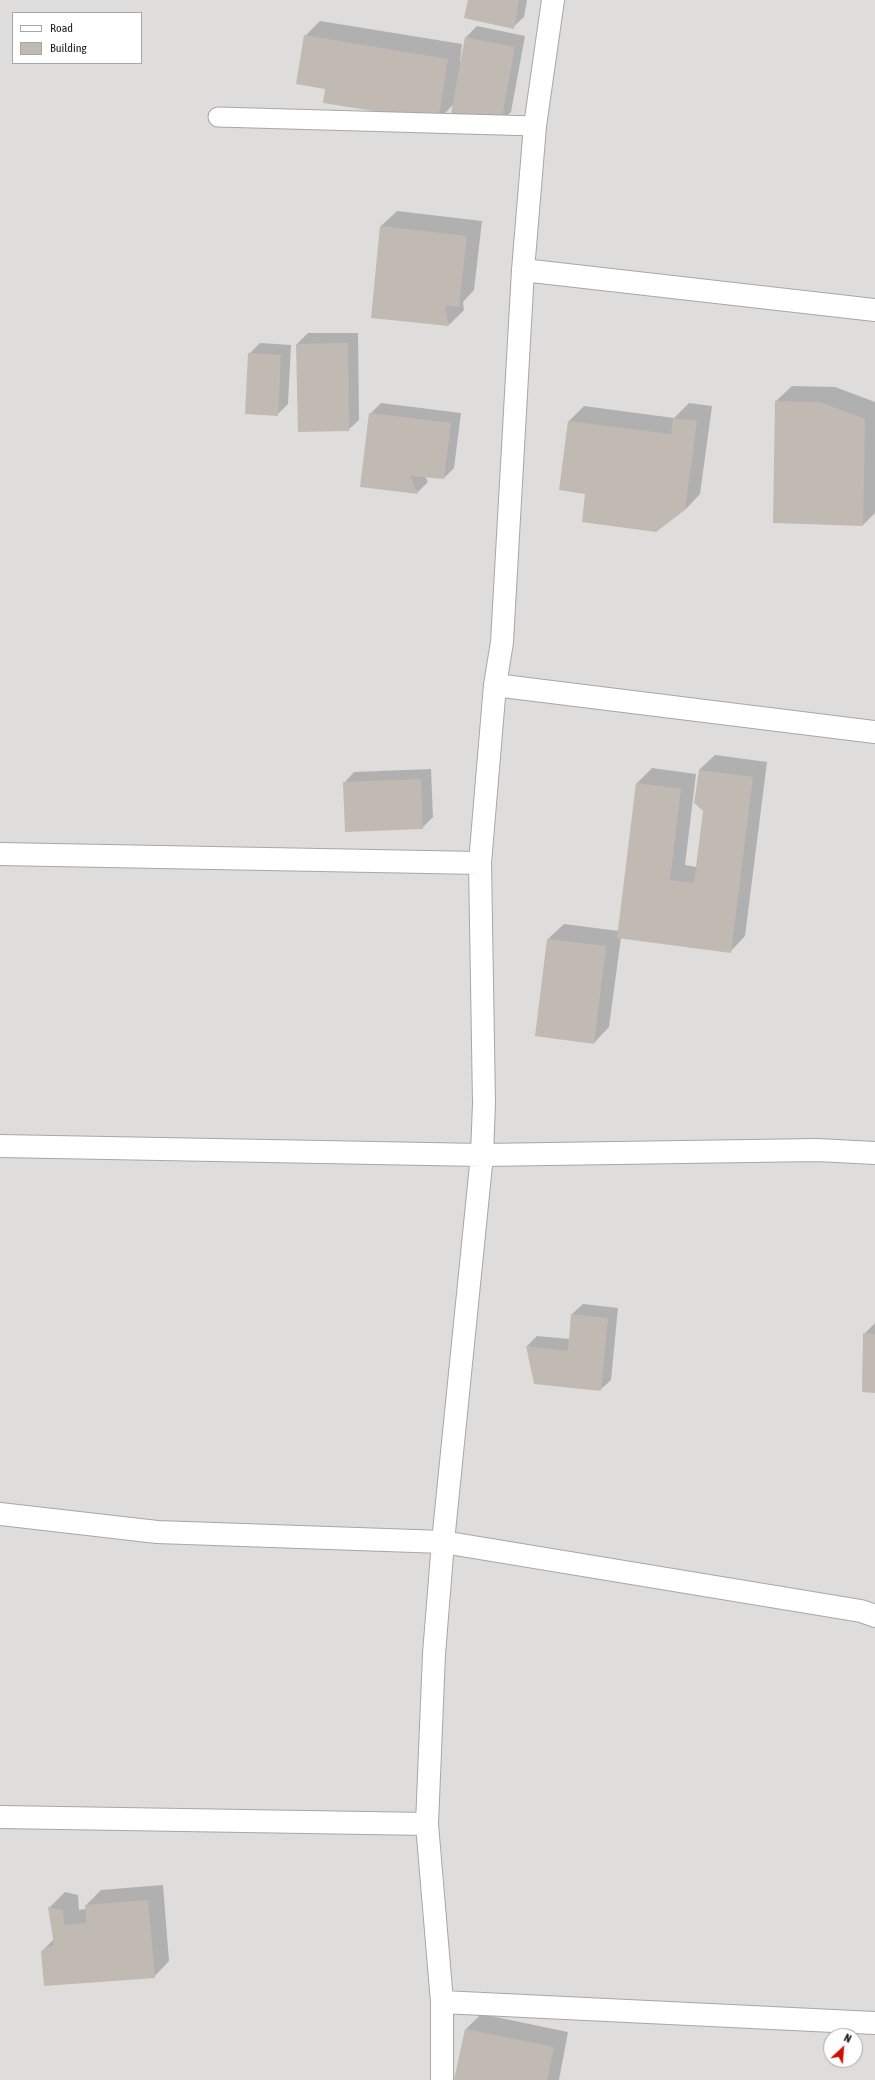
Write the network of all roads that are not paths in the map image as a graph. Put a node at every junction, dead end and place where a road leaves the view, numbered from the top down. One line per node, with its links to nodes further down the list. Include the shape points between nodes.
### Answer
1 (553, 0): 3 (street)
2 (218, 116): 3 (lane)
3 (535, 126): 4 (street)
4 (523, 270): 5 (street); 6 (street, via 502,642)
5 (875, 310)
6 (495, 685): 7 (street); 9 (street)
7 (875, 732)
8 (0, 854): 9 (street)
9 (480, 862): 12 (street, via 484,1103)
10 (0, 1146): 12 (street)
11 (875, 1153): 12 (street, via 817,1150)
12 (482, 1155): 14 (street)
13 (0, 1514): 14 (street, via 157,1532)
14 (443, 1542): 15 (street, via 860,1611); 17 (street, via 434,1654)
15 (875, 1616)
16 (0, 1817): 17 (street)
17 (427, 1824): 18 (street)
18 (442, 2002): 19 (street); 20 (street)
19 (875, 2023)
20 (442, 2080)

